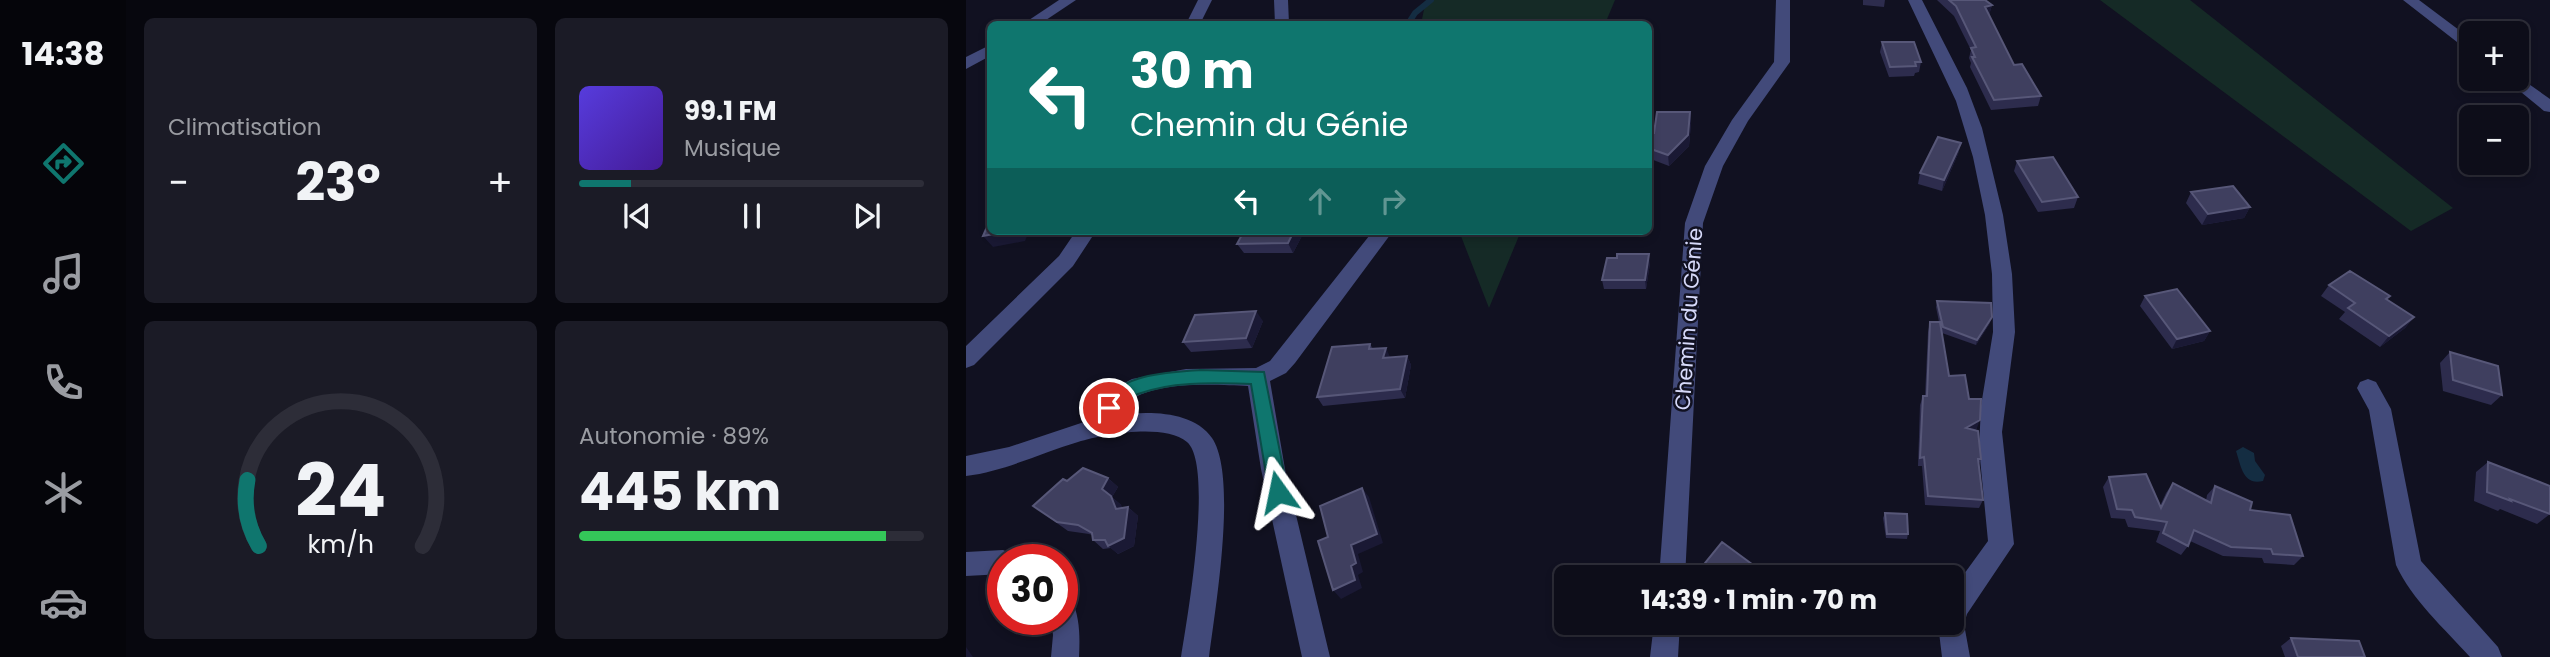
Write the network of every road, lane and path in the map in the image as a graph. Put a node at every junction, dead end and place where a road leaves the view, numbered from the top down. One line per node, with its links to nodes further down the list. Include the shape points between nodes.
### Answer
1 (1069, 0): 7 (street)
2 (1205, 0): 8 (street)
3 (1281, 0): 9 (street)
4 (1783, 0): 24 (street, Chemin du Génie, via 1782,62 1714,166 1694,223)
5 (1915, 0): 31 (street, via 1964,102 1986,179 1998,244 2004,330 1991,413 1991,469 2001,544 1956,608 1951,624)
6 (2410, 0): 10 (street)
7 (1035, 21)
8 (1194, 21)
9 (1282, 21)
10 (2459, 37)
11 (987, 52): 12 (street)
12 (966, 64)
13 (2529, 91): 14 (street)
14 (2550, 107)
15 (1083, 235): 17 (street, via 1066,261)
16 (1380, 235): 18 (street, via 1287,357)
17 (966, 359)
18 (1258, 377): 20 (street, via 1154,381 1119,394); 29 (street, via 1273,469)
19 (2368, 388): 32 (street, via 2380,409 2409,565)
20 (1101, 428): 21 (street, via 1002,460); 28 (street, via 1164,424 1189,432 1204,445 1210,460 1211,488)
21 (966, 466)
22 (987, 563): 23 (street)
23 (966, 564)
24 (1673, 565)
25 (1067, 635): 27 (street)
26 (1666, 635): 30 (street)
27 (1065, 657)
28 (1195, 657)
29 (1316, 657)
30 (1664, 657)
31 (1956, 657)
32 (2488, 657)

